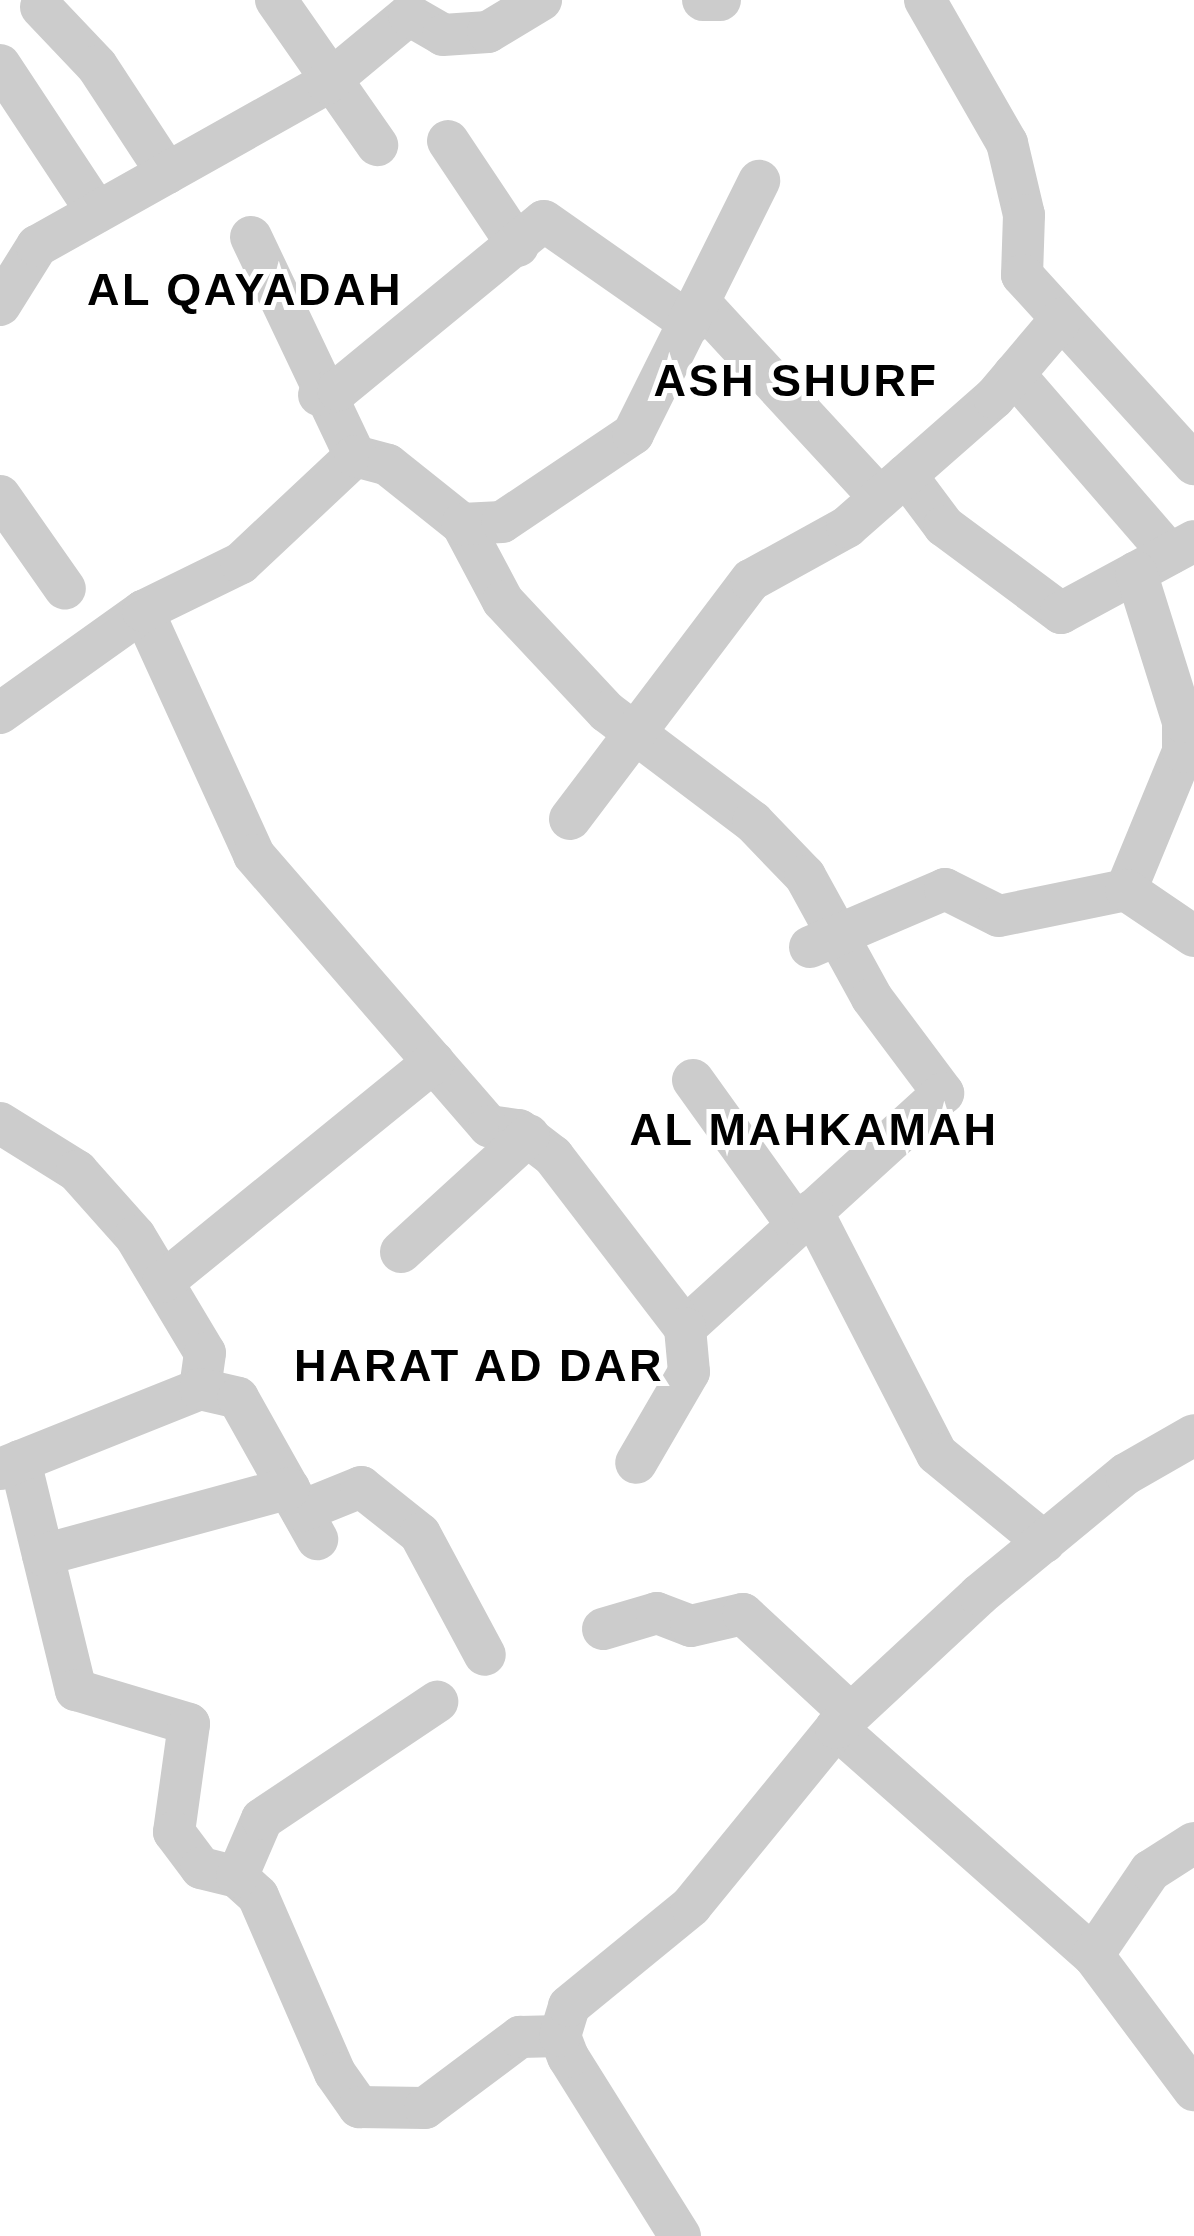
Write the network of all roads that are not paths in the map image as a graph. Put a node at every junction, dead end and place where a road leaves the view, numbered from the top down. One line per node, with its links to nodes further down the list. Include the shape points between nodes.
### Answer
1 (276, 0): 9 (street)
2 (541, 0): 7 (street, via 488,32 443,35)
3 (703, 0): 4 (street)
4 (720, 0)
5 (924, 0): 19 (street, via 1007,143 1024,216 1022,275)
6 (40, 7): 12 (street, via 98,66)
7 (430, 13): 9 (street, via 408,15)
8 (0, 65): 14 (street)
9 (334, 77): 11 (street); 12 (street)
10 (448, 141): 16 (street)
11 (377, 146)
12 (167, 173): 14 (street)
13 (759, 181): 18 (street)
14 (97, 212): 17 (street, via 37,246)
15 (251, 238): 21 (street)
16 (518, 246): 18 (street, via 544,221); 21 (street, via 338,390)
17 (0, 305)
18 (697, 315): 24 (street); 26 (street, via 632,434 502,522)
19 (1061, 319): 20 (street); 23 (street)
20 (1014, 374): 24 (street); 27 (street)
21 (319, 395): 22 (street)
22 (355, 456): 26 (street, via 388,465); 29 (street, via 242,563)
23 (1194, 464)
24 (893, 486): 27 (street, via 1061,613); 31 (street, via 752,580)
25 (0, 496): 28 (street)
26 (462, 524): 31 (street, via 503,601)
27 (1167, 556): 33 (street, via 1183,752)
28 (64, 589)
29 (143, 612): 30 (street); 36 (street, via 254,855)
30 (0, 713)
31 (637, 737): 32 (street); 35 (street, via 753,822 805,876)
32 (570, 820)
33 (1126, 890): 34 (street); 35 (street, via 999,916 944,889)
34 (1194, 936)
35 (824, 941): 40 (street, via 944,1093)
36 (434, 1062): 39 (street, via 488,1126); 42 (street)
37 (693, 1080): 40 (street)
38 (0, 1123): 42 (street, via 78,1172)
39 (529, 1135): 41 (street); 43 (street)
40 (804, 1217): 43 (street); 49 (street, via 936,1454)
41 (401, 1252)
42 (163, 1282): 44 (street, via 205,1353)
43 (685, 1328): 46 (street, via 689,1372)
44 (200, 1388): 47 (street); 48 (street, via 238,1398)
45 (1194, 1435): 49 (street, via 1126,1474)
46 (636, 1463)
47 (10, 1465): 50 (street)
48 (303, 1512): 50 (street); 52 (street, via 361,1487 420,1534)
49 (1044, 1542): 54 (street)
50 (43, 1555): 56 (street, via 76,1690 188,1724 174,1832 201,1868)
51 (603, 1629): 54 (street, via 657,1613 691,1626 743,1614)
52 (485, 1655)
53 (437, 1702): 56 (street, via 262,1819)
54 (844, 1721): 57 (street); 58 (street, via 691,1906 568,2006)
55 (1194, 1843): 57 (street, via 1150,1870)
56 (236, 1877): 58 (street, via 258,1896 334,2073 359,2107 426,2108 520,2037)
57 (1093, 1955): 59 (street)
58 (560, 2036): 60 (street)
59 (1194, 2090)
60 (680, 2236)

